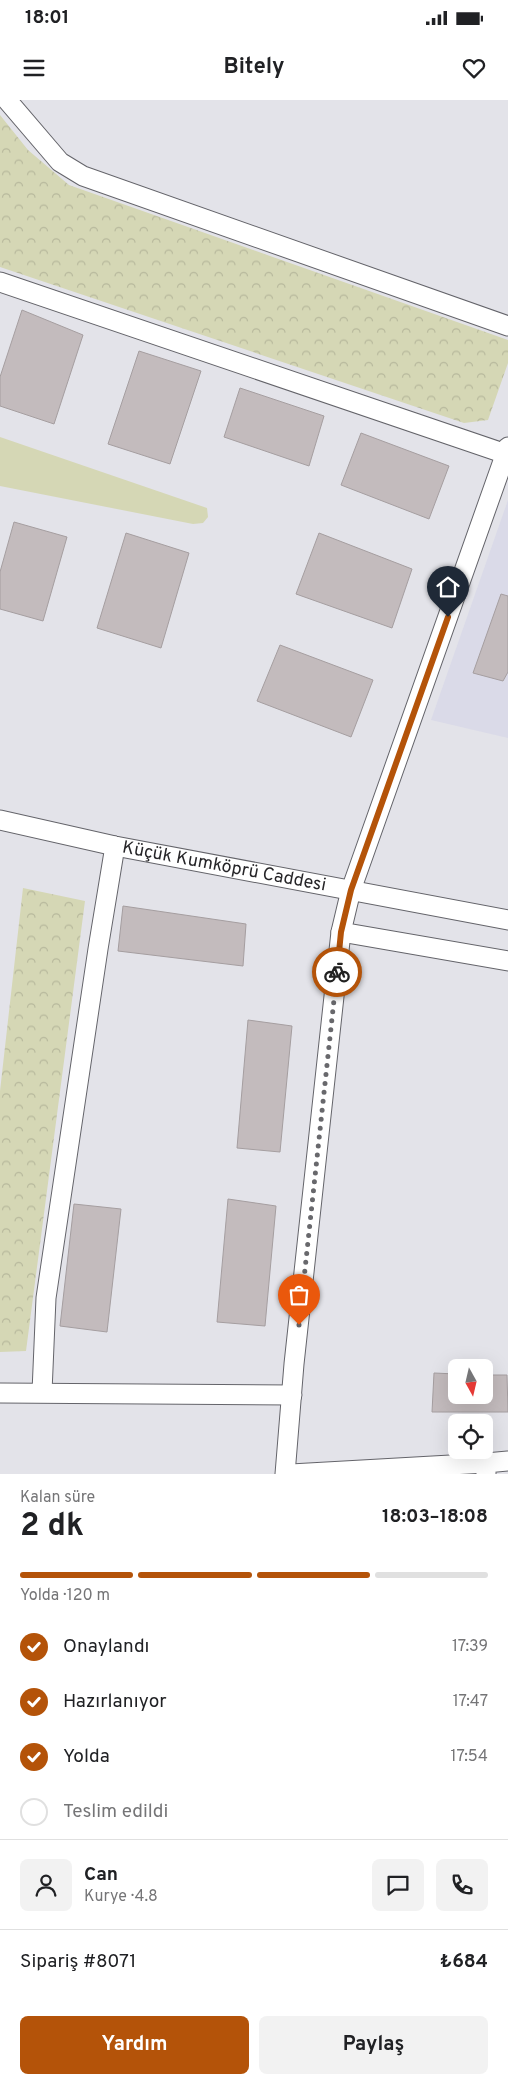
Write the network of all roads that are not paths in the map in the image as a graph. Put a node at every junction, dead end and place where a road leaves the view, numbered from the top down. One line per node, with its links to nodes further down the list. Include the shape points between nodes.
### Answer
1 (7, 100): 3 (street, via 60,162 83,176)
2 (0, 282): 4 (street)
3 (508, 326)
4 (507, 450): 7 (street)
5 (0, 820): 6 (street, Küçük Kumköprü Caddesi)
6 (115, 846): 7 (street, Küçük Kumköprü Caddesi); 11 (street, via 46,1298)
7 (351, 890): 8 (street, Küçük Kumköprü Caddesi); 9 (street)
8 (508, 920)
9 (341, 932): 10 (street); 13 (street)
10 (508, 961)
11 (42, 1392): 12 (street); 13 (street)
12 (0, 1393)
13 (292, 1395): 16 (street)
14 (508, 1461): 15 (street)
15 (486, 1468): 17 (street)
16 (286, 1474)
17 (291, 1474)

